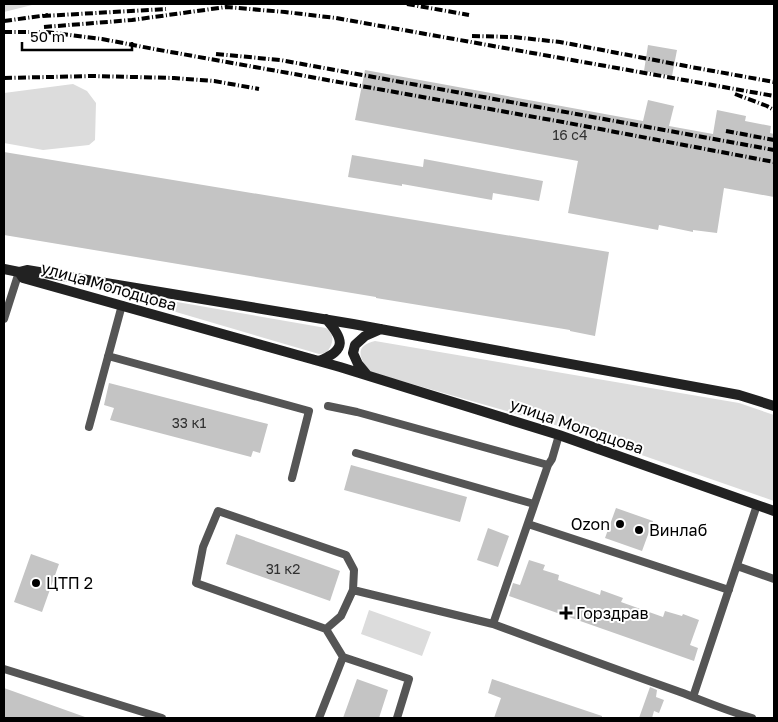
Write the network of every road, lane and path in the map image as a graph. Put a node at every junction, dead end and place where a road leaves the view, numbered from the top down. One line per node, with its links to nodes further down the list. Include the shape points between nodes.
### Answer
1 (4, 269): 2 (street)
2 (19, 272): 3 (street, улица Молодцова, via 23,278); 4 (lane); 5 (street, улица Молодцова, via 26,270)
3 (122, 305): 7 (lane); 8 (street, улица Молодцова)
4 (4, 319)
5 (326, 319): 6 (street, улица Молодцова); 8 (street, via 336,330 340,341 338,349)
6 (382, 329): 9 (street, via 365,336 352,353); 11 (street, улица Молодцова, via 739,395)
7 (108, 356): 12 (lane); 16 (lane, via 309,411)
8 (319, 361): 9 (street, улица Молодцова)
9 (368, 376): 13 (street, улица Молодцова)
10 (328, 406): 15 (lane)
11 (774, 406)
12 (90, 427)
13 (559, 435): 15 (lane); 18 (street, улица Молодцова)
14 (356, 453): 17 (lane)
15 (548, 464): 17 (lane)
16 (292, 478)
17 (534, 504): 20 (lane)
18 (757, 505): 19 (street, улица Молодцова); 21 (lane)
19 (774, 511)
20 (528, 524): 24 (lane); 25 (lane)
21 (736, 566): 22 (lane); 24 (lane)
22 (774, 579)
23 (353, 590): 25 (lane); 26 (lane, via 340,616); 26 (lane, via 354,570 346,555 218,511 203,547 196,583)
24 (728, 590): 29 (lane)
25 (493, 624): 29 (lane)
26 (326, 629): 27 (lane)
27 (343, 657): 32 (lane); 33 (lane, via 409,679)
28 (4, 669): 31 (lane)
29 (693, 697): 30 (lane)
30 (738, 716): 34 (lane)
31 (162, 718)
32 (319, 718)
33 (397, 718)
34 (752, 718)

